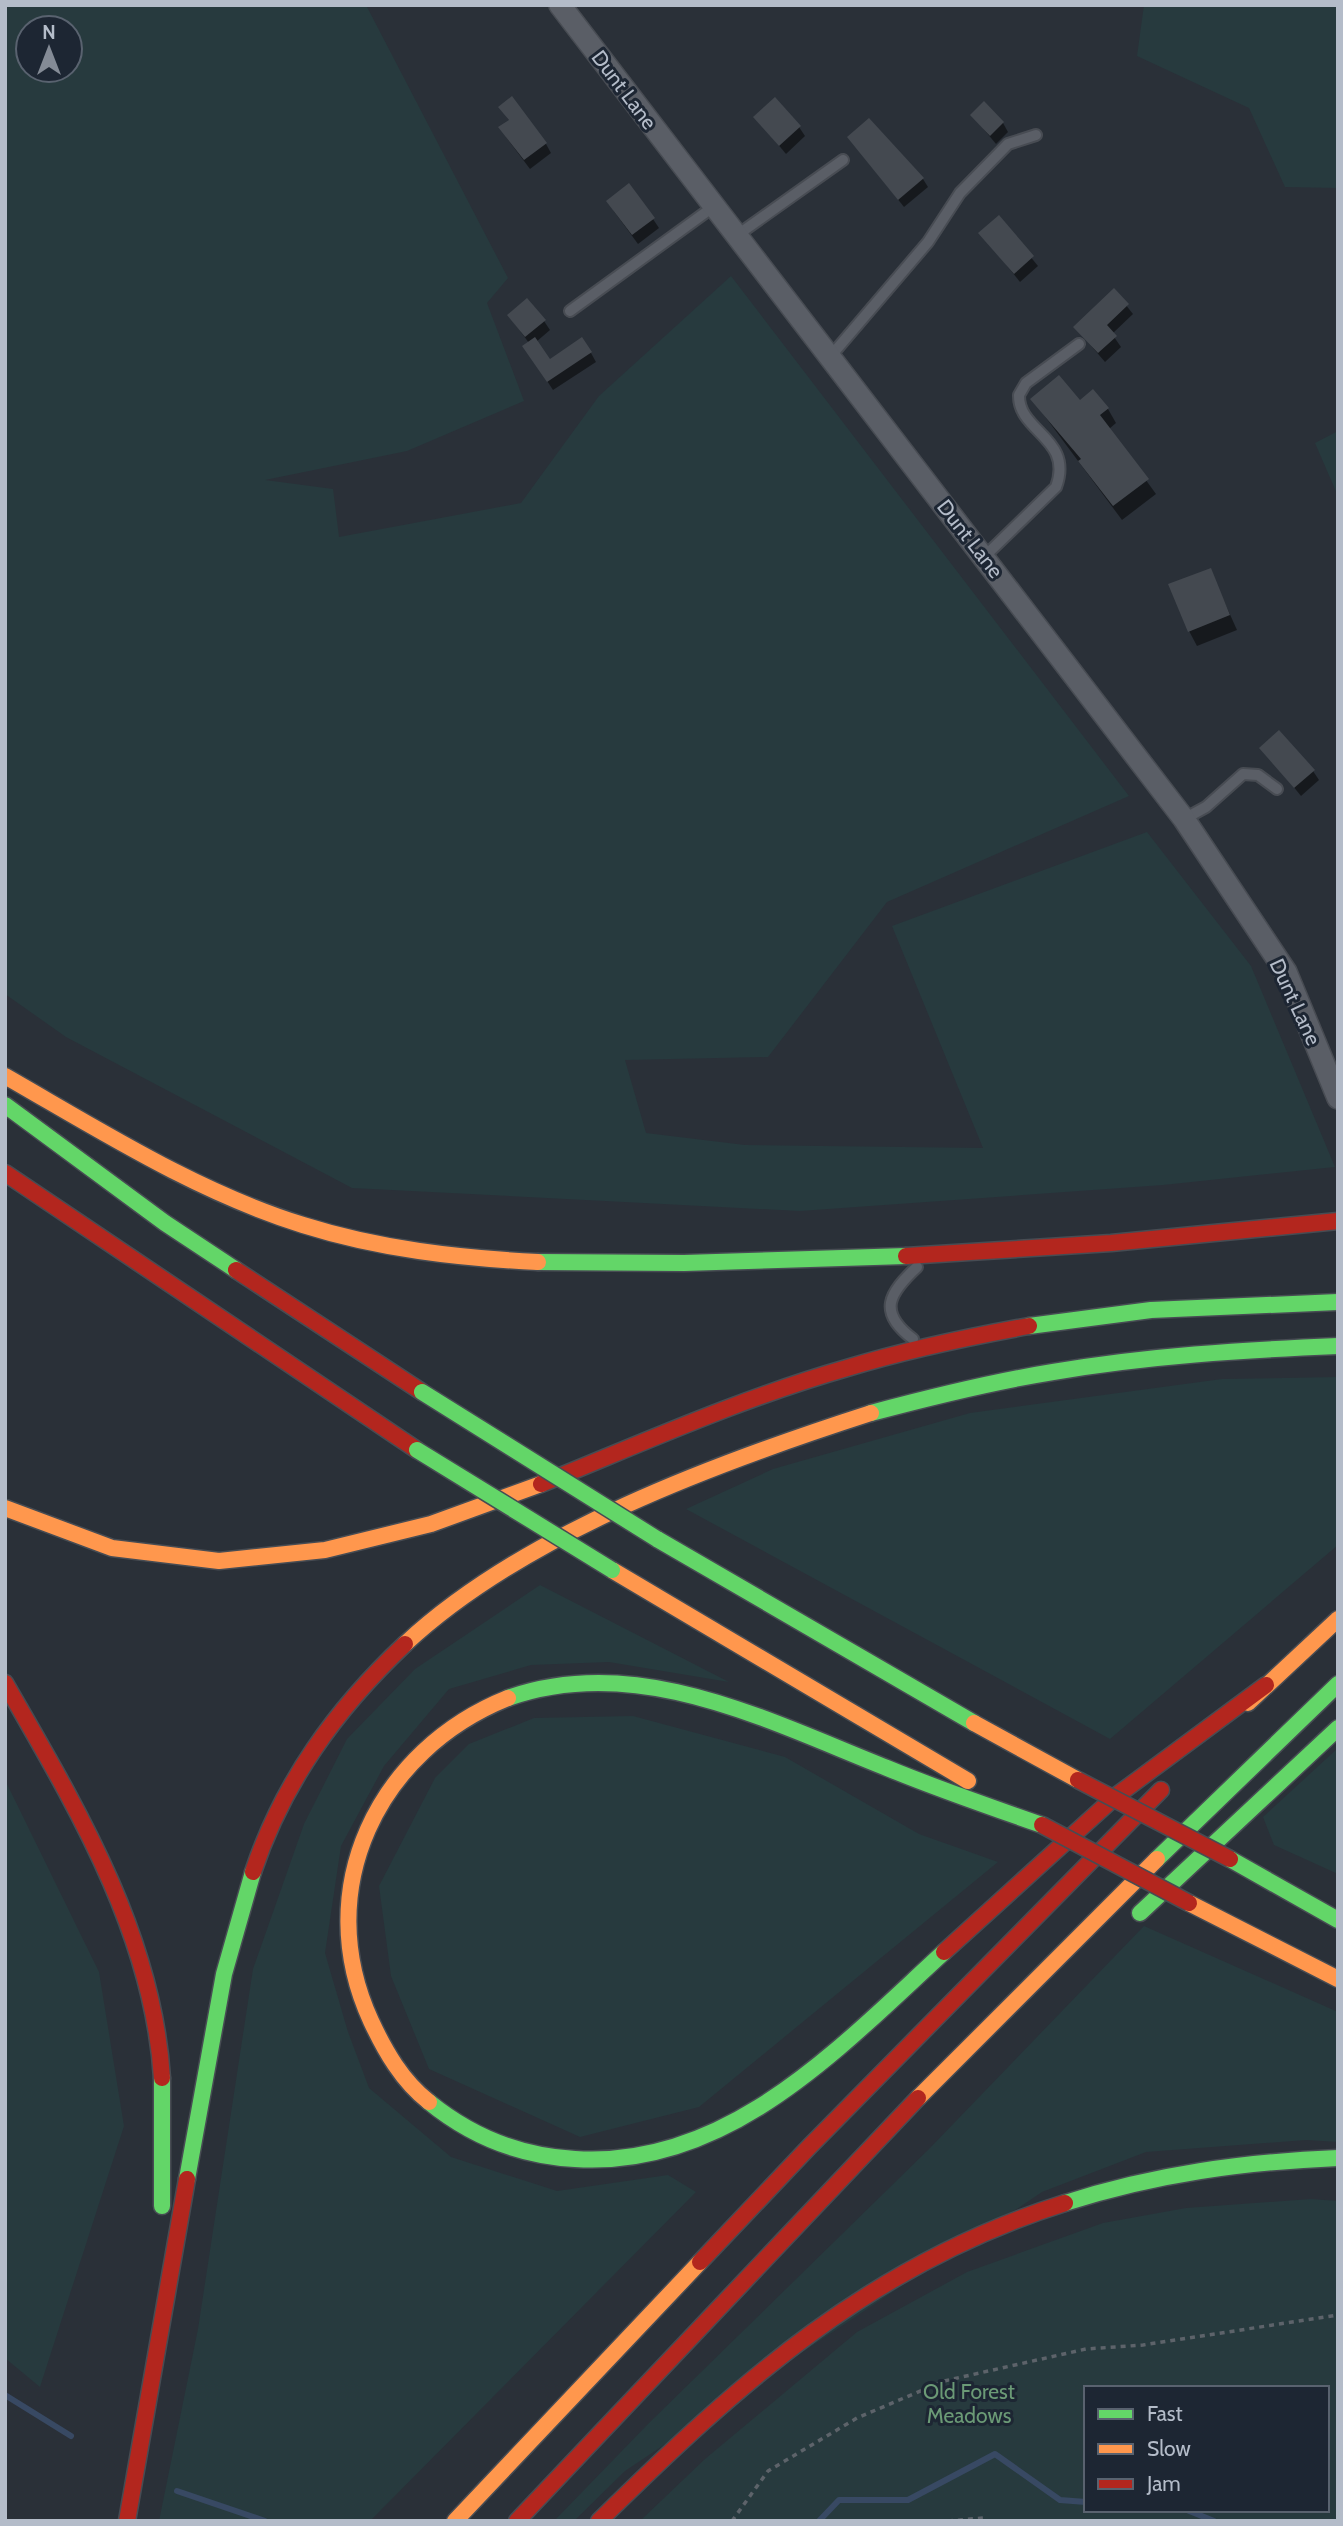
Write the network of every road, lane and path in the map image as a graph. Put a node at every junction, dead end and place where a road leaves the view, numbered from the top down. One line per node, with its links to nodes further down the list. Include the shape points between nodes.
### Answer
1 (560, 5): 4 (street, Dunt Lane)
2 (1036, 135): 8 (lane, via 1008,144 960,193 928,242)
3 (843, 160): 5 (lane)
4 (713, 207): 5 (street, Dunt Lane); 6 (lane)
5 (736, 236): 8 (street, Dunt Lane)
6 (570, 311)
7 (1079, 344): 9 (lane, via 1026,383 1019,395 1023,411 1059,457 1056,487)
8 (830, 357): 9 (street, Dunt Lane)
9 (984, 557): 11 (street, Dunt Lane)
10 (1277, 789): 11 (lane, via 1258,775 1243,774)
11 (1184, 820): 13 (street, Dunt Lane, via 1286,972)
12 (5, 1076): 17 (highway, via 127,1147 234,1198 281,1218 403,1250 544,1263)
13 (1338, 1098)
14 (5, 1105): 28 (highway, bridge, via 165,1223 657,1539 917,1691)
15 (5, 1172): 27 (highway, bridge, via 417,1450)
16 (1338, 1221): 17 (highway)
17 (928, 1257): 20 (lane, via 894,1289 890,1310 897,1327)
18 (1338, 1302): 20 (highway, via 1148,1310)
19 (1338, 1346): 36 (highway, via 1086,1365 1002,1380 839,1420 656,1491 533,1551 419,1629 324,1733 296,1775 258,1857 237,1924 209,2048)
20 (923, 1347): 21 (highway, via 842,1369 726,1411 517,1496 430,1525 338,1548 247,1560 170,1557 89,1542)
21 (5, 1508)
22 (1338, 1619): 25 (highway)
23 (5, 1683): 36 (highway, via 76,1810 108,1879 153,2011 164,2105)
24 (1338, 1684): 34 (highway)
25 (1266, 1685): 27 (highway, via 1136,1779 828,2055 775,2097 697,2140 640,2157 582,2162 494,2144 440,2115 401,2074 374,2035 357,1986 349,1938 351,1890 361,1845 384,1796 412,1759 452,1725 504,1697 531,1689 624,1683 697,1697); 39 (highway, via 809,2147)
26 (1338, 1728): 31 (highway)
27 (1042, 1825): 32 (highway, bridge)
28 (1230, 1859): 29 (highway); 30 (highway)
29 (1313, 1885)
30 (1338, 1920)
31 (1124, 1927)
32 (1338, 1979)
33 (1040, 1999): 34 (highway)
34 (901, 2115): 40 (highway)
35 (1338, 2158): 41 (highway, via 1207,2168 1101,2191 1043,2208 934,2257 881,2284 775,2359)
36 (163, 2310): 38 (highway)
37 (1338, 2315): 42 (path, via 1143,2345 1086,2349 944,2381 857,2418 768,2470)
38 (127, 2521)
39 (455, 2521)
40 (517, 2521)
41 (599, 2521)
42 (732, 2521)
43 (948, 2521): 44 (path)
44 (988, 2521)

